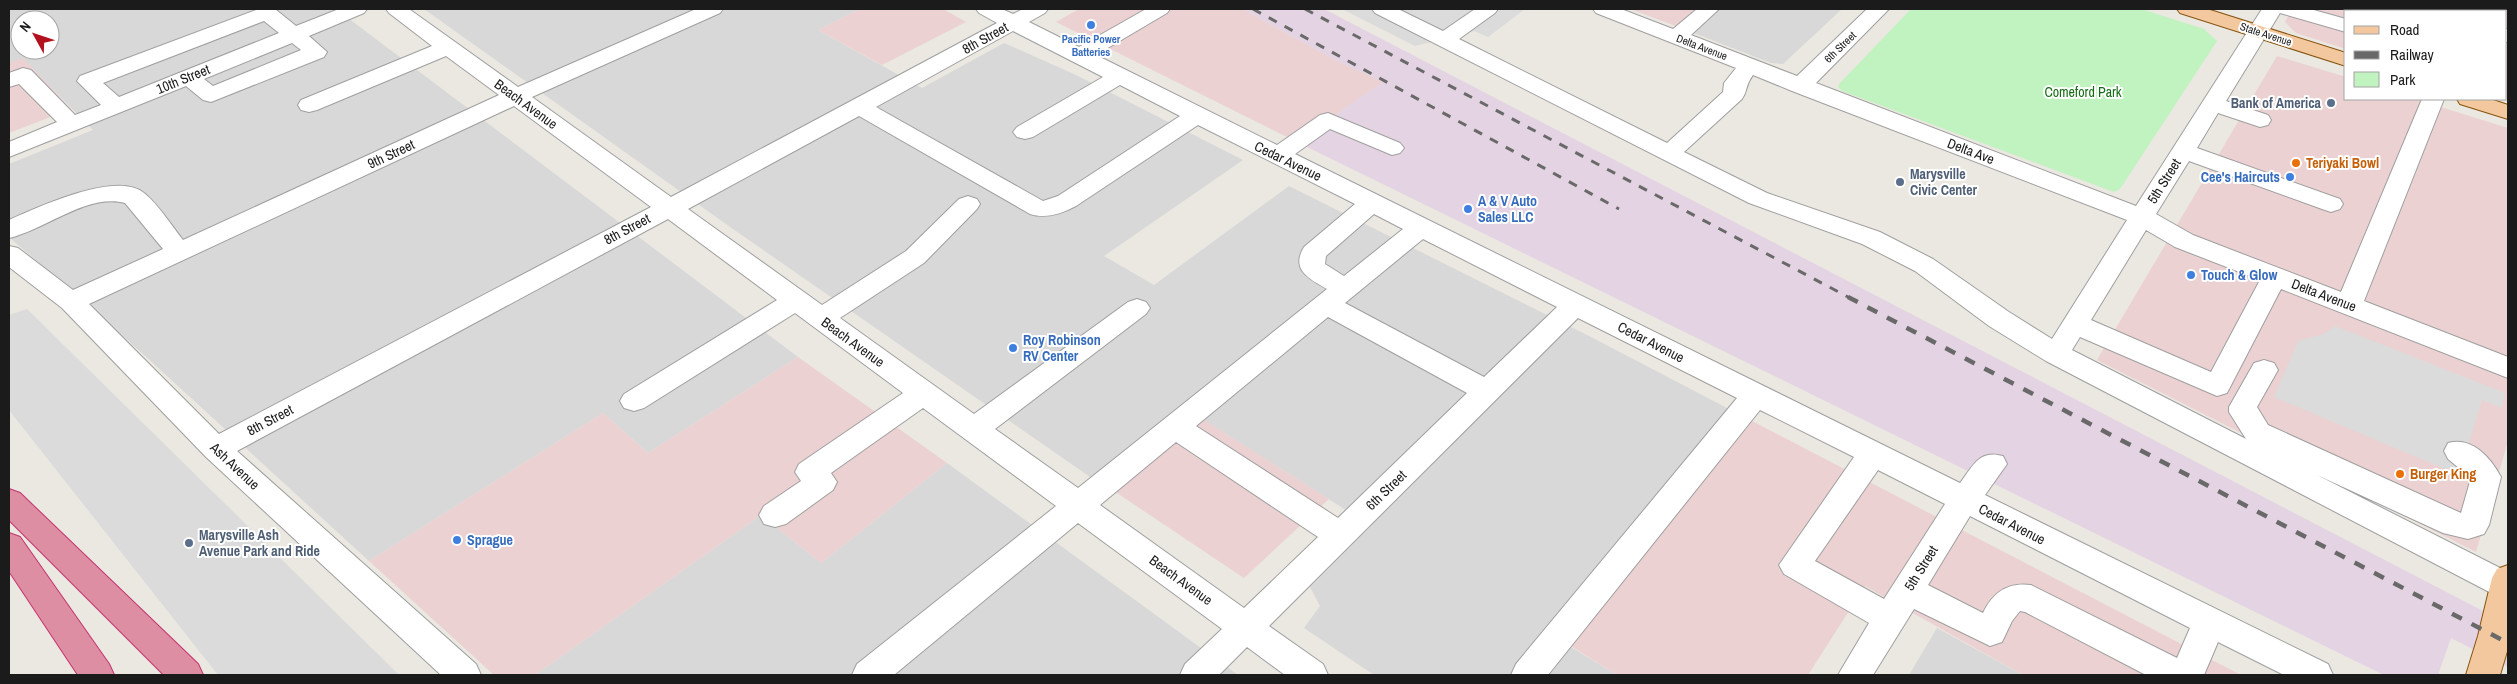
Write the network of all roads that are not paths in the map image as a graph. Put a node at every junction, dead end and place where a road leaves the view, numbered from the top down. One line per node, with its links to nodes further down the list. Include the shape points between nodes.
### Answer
1 (357, 9): 17 (street, 10th Street)
2 (396, 9): 20 (street, Beach Avenue)
3 (713, 9): 27 (street, 9th Street)
4 (986, 9): 14 (street, Cedar Avenue)
5 (1038, 9): 14 (street, 8th Street)
6 (1160, 9): 21 (street)
7 (1382, 9): 19 (street)
8 (1488, 9): 19 (street)
9 (1604, 9): 18 (street, Delta Avenue)
10 (1709, 9): 18 (street)
11 (1879, 9): 26 (street, 6th Street)
12 (2187, 9): 16 (main road, State Avenue)
13 (2275, 9): 15 (street); 16 (street, 5th Street)
14 (1013, 23): 21 (street, Cedar Avenue); 33 (street, 8th Street)
15 (2344, 26)
16 (2258, 31): 22 (main road, State Avenue); 30 (street, 5th Street)
17 (294, 34): 32 (street, 10th Street); 32 (street, via 267,12 88,81)
18 (1676, 37): 23 (street, Delta Avenue)
19 (1444, 40): 42 (street)
20 (448, 47): 27 (street, Beach Avenue); 31 (street)
21 (1080, 56): 24 (street, Cedar Avenue)
22 (2344, 59)
23 (1749, 66): 26 (street, Delta Avenue); 42 (street, via 1735,83 1734,94)
24 (1120, 76): 35 (street, Cedar Avenue); 38 (street)
25 (9, 80): 37 (street, via 23,75)
26 (1800, 86): 48 (street, Delta Ave)
27 (516, 96): 47 (street, Beach Avenue); 51 (street, 9th Street)
28 (2433, 100): 58 (street)
29 (2471, 100): 34 (main road)
30 (2213, 104): 36 (street); 41 (street, 5th Street)
31 (309, 105)
32 (116, 106): 37 (street, 10th Street)
33 (860, 107): 35 (street, via 1039,209 1067,201); 47 (street, 8th Street)
34 (2508, 112)
35 (1197, 115): 43 (street, Cedar Avenue)
36 (2260, 120)
37 (71, 124): 40 (street, 10th Street)
38 (1025, 132)
39 (1392, 148): 43 (street, via 1328,120)
40 (9, 150)
41 (2183, 151): 46 (street); 48 (street, 5th Street)
42 (1669, 153): 62 (street, via 1758,198 1871,238 1924,265 1999,319)
43 (1278, 155): 44 (street, Cedar Avenue)
44 (1372, 202): 49 (street, Cedar Avenue); 54 (street, via 1313,253 1312,268)
45 (968, 204): 60 (street, via 915,257)
46 (2331, 204)
47 (668, 207): 55 (street, Beach Avenue); 71 (street, 8th Street)
48 (2142, 217): 53 (street, Delta Avenue, via 2184,241); 61 (street, 5th Street)
49 (1420, 227): 54 (street); 57 (street, Cedar Avenue)
50 (9, 230): 51 (street, via 72,204 111,194 125,194 134,197)
51 (179, 252): 56 (street, 9th Street)
52 (9, 254): 56 (street, Ash Avenue)
53 (2275, 276): 58 (street, Delta Avenue); 61 (street, via 2217,386)
54 (1335, 296): 65 (street); 69 (street)
55 (796, 300): 60 (street, Beach Avenue); 68 (street)
56 (71, 302): 71 (street, Ash Avenue)
57 (1576, 304): 65 (street, 6th Street); 67 (street, Cedar Avenue)
58 (2349, 305): 63 (street, Delta Avenue)
59 (1137, 308): 70 (street)
60 (821, 318): 66 (street, Beach Avenue)
61 (2075, 324): 62 (street, 5th Street)
62 (2056, 354): 81 (street)
63 (2508, 368)
64 (2264, 370): 72 (street, via 2243,407 2248,421 2258,432 2329,468 2454,524 2468,527 2473,525 2486,477)
65 (1486, 391): 79 (street, 6th Street)
66 (924, 393): 70 (street, Beach Avenue); 78 (street, via 810,472 822,482)
67 (1756, 395): 73 (street, Cedar Avenue); 92 (street)
68 (634, 401)
69 (1175, 427): 77 (street); 79 (street)
70 (974, 430): 77 (street, Beach Avenue)
71 (216, 449): 88 (street, Ash Avenue)
72 (2459, 450)
73 (1874, 454): 75 (street, Cedar Avenue); 83 (street, via 1795,564)
74 (1992, 464): 75 (street, 5th Street)
75 (1964, 500): 82 (street, 5th Street); 84 (street, Cedar Avenue)
76 (9, 501): 87 (highway)
77 (1079, 506): 85 (street, Beach Avenue); 89 (street)
78 (775, 515)
79 (1340, 535): 85 (street, 6th Street)
80 (9, 546): 86 (highway)
81 (2507, 582): 97 (main road)
82 (1908, 590): 83 (street, 5th Street); 94 (street, via 1990,632 2010,600 2019,596)
83 (1890, 619): 93 (street, 5th Street)
84 (2209, 622): 95 (street); 96 (street, Cedar Avenue)
85 (1245, 627): 90 (street, 6th Street); 91 (street, Beach Avenue)
86 (97, 675)
87 (186, 675)
88 (464, 675)
89 (870, 675)
90 (1197, 675)
91 (1311, 675)
92 (1528, 675)
93 (1856, 675)
94 (2178, 675)
95 (2187, 675)
96 (2316, 675)
97 (2483, 675)

